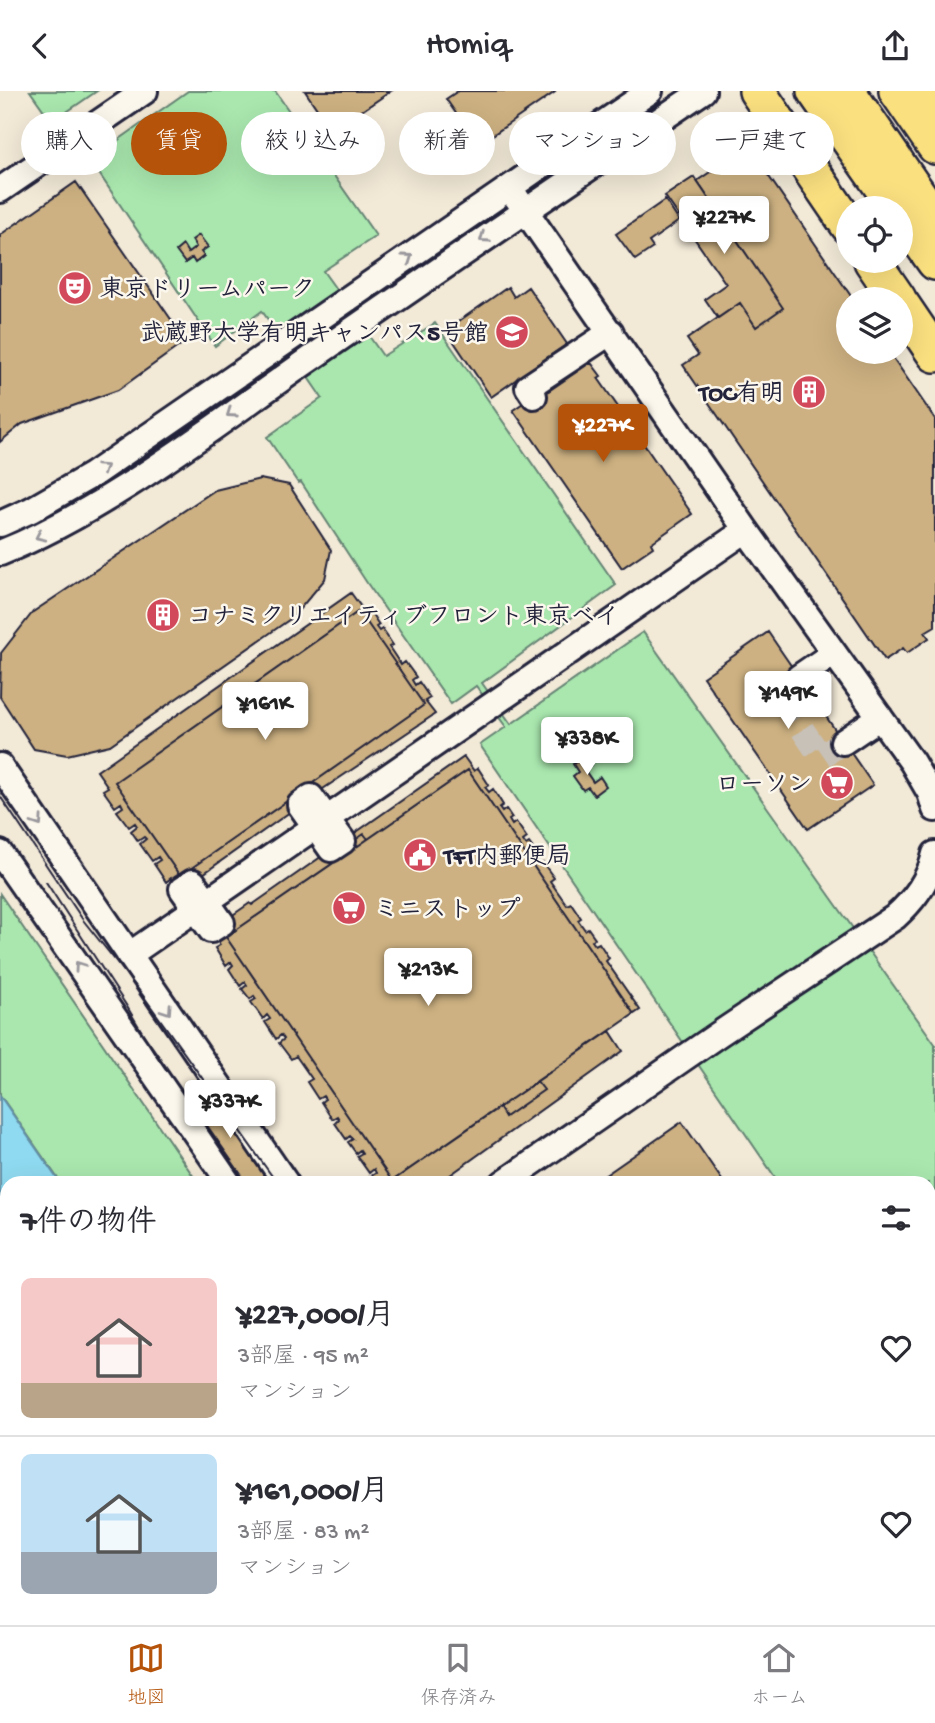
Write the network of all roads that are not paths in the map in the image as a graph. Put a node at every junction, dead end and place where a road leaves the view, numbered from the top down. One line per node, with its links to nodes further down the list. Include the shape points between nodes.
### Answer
1 (145, 91): 12 (street)
2 (650, 91): 11 (street)
3 (703, 91): 15 (street)
4 (757, 91): 14 (highway)
5 (816, 91): 13 (highway)
6 (847, 91): 16 (highway)
7 (897, 91): 10 (highway)
8 (930, 91): 9 (highway)
9 (935, 99)
10 (935, 146)
11 (510, 188): 15 (street); 23 (street, one-way to 11, via 92,475)
12 (0, 190)
13 (889, 196)
14 (836, 207)
15 (526, 210): 20 (street); 25 (street, one-way to 25, via 159,464 61,526)
16 (935, 219)
17 (913, 231): 18 (highway)
18 (935, 263)
19 (913, 322): 21 (highway)
20 (611, 333): 22 (street, via 528,387); 24 (street)
21 (935, 354)
22 (534, 396)
23 (0, 524)
24 (746, 530): 26 (street); 34 (street)
25 (0, 553)
26 (834, 653): 27 (street); 28 (street)
27 (799, 677)
28 (880, 717): 29 (street); 31 (street, via 924,782)
29 (843, 742)
30 (0, 766): 34 (street, one-way to 34)
31 (935, 809)
32 (0, 853): 35 (street, one-way to 32)
33 (935, 853): 37 (street, via 923,886 895,916)
34 (129, 955): 36 (street, one-way to 36)
35 (225, 1176)
36 (281, 1176)
37 (513, 1176)

